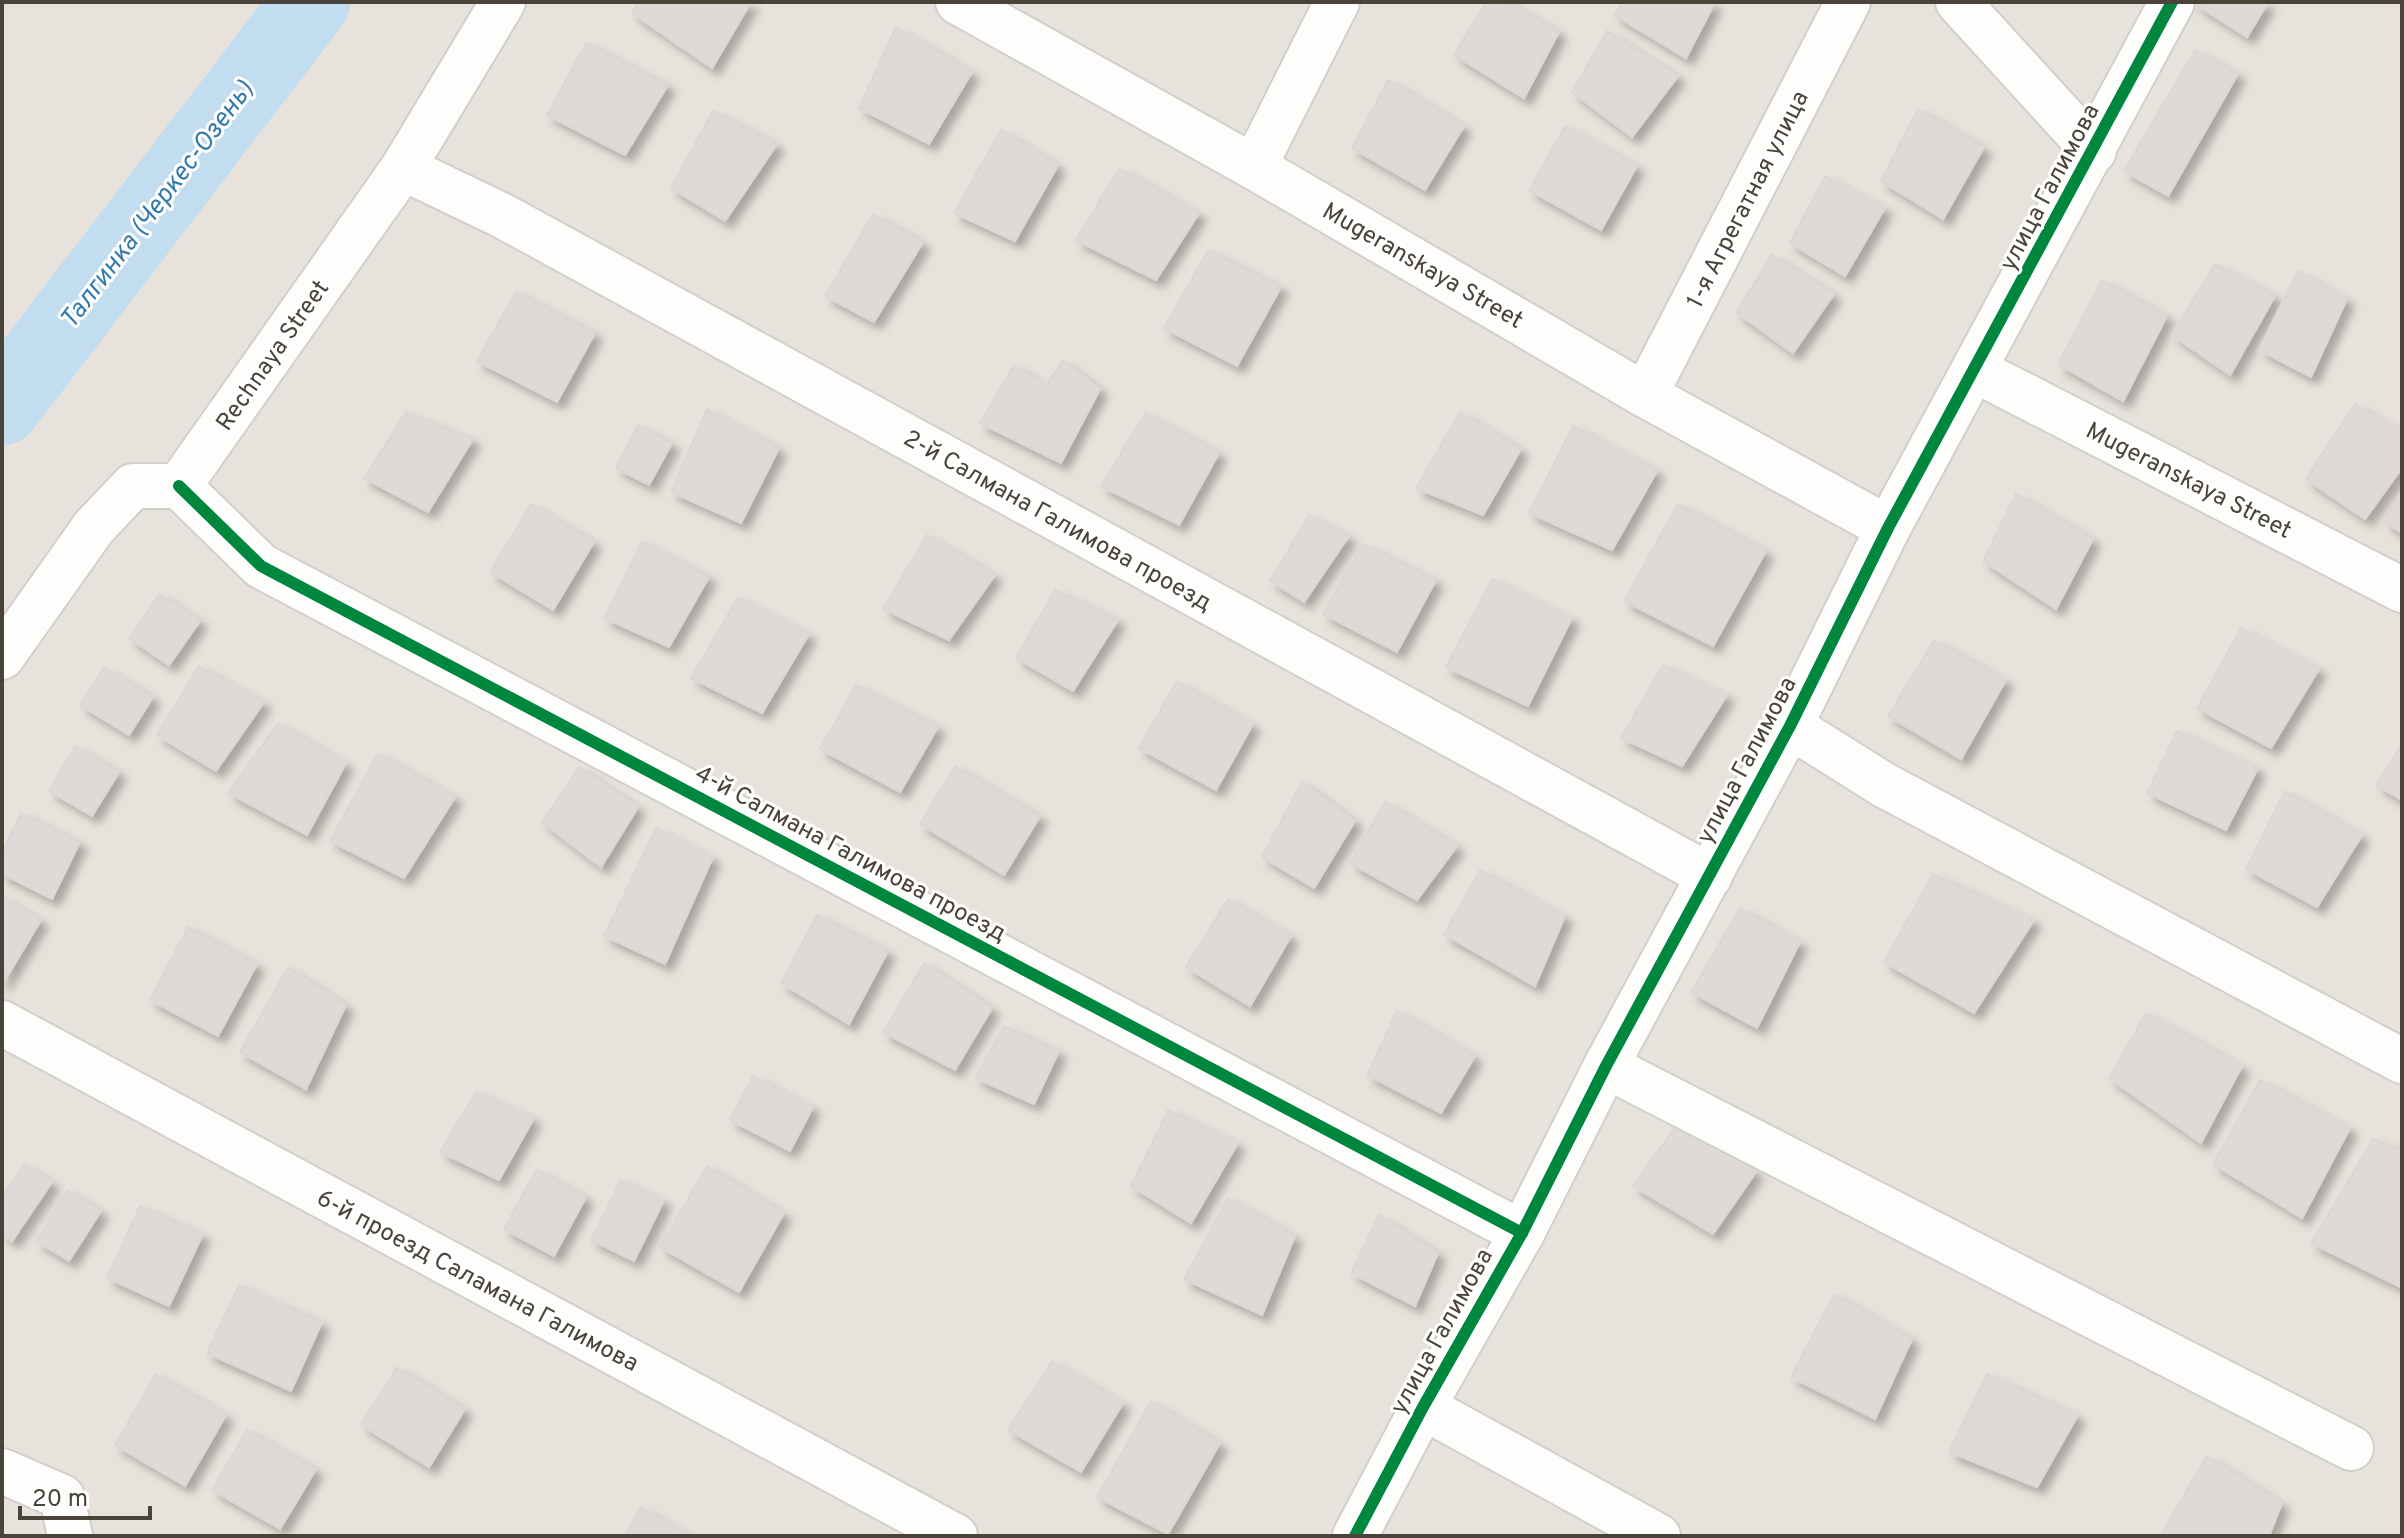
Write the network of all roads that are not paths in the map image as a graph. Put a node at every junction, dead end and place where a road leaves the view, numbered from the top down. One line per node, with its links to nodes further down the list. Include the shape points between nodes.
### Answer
1 (503, 2): 9 (street, Rechnaya Street)
2 (958, 2): 8 (street, Mugeranskaya Street)
3 (1337, 2): 8 (street)
4 (1848, 2): 11 (street, 1-я Агрегатная улица)
5 (1958, 2): 7 (street)
6 (2172, 2): 7 (street, улица Галимова)
7 (2094, 151): 10 (street, улица Галимова)
8 (1254, 167): 11 (street, Mugeranskaya Street)
9 (403, 168): 12 (street, Rechnaya Street); 17 (street, 2-й Салмана Галимова проезд, via 503,216)
10 (1975, 370): 13 (street, улица Галимова); 14 (street, Mugeranskaya Street)
11 (1645, 395): 13 (street, Mugeranskaya Street)
12 (179, 486): 15 (street, via 133,486 94,527); 21 (street, 4-й Салмана Галимова проезд, via 261,566)
13 (1888, 528): 16 (street, улица Галимова)
14 (2402, 590)
15 (2, 657)
16 (1790, 726): 17 (street, улица Галимова); 19 (street, via 1884,785)
17 (1710, 876): 20 (street, улица Галимова)
18 (2, 1023): 26 (street, 6-й проезд Саламана Галимова)
19 (2402, 1061)
20 (1606, 1066): 21 (street, улица Галимова); 23 (street)
21 (1522, 1233): 22 (street, улица Галимова)
22 (1423, 1407): 27 (street, улица Галимова); 28 (street)
23 (2351, 1448)
24 (2, 1471): 25 (street, via 62,1497)
25 (70, 1536)
26 (955, 1536)
27 (1355, 1536)
28 (1658, 1536)

